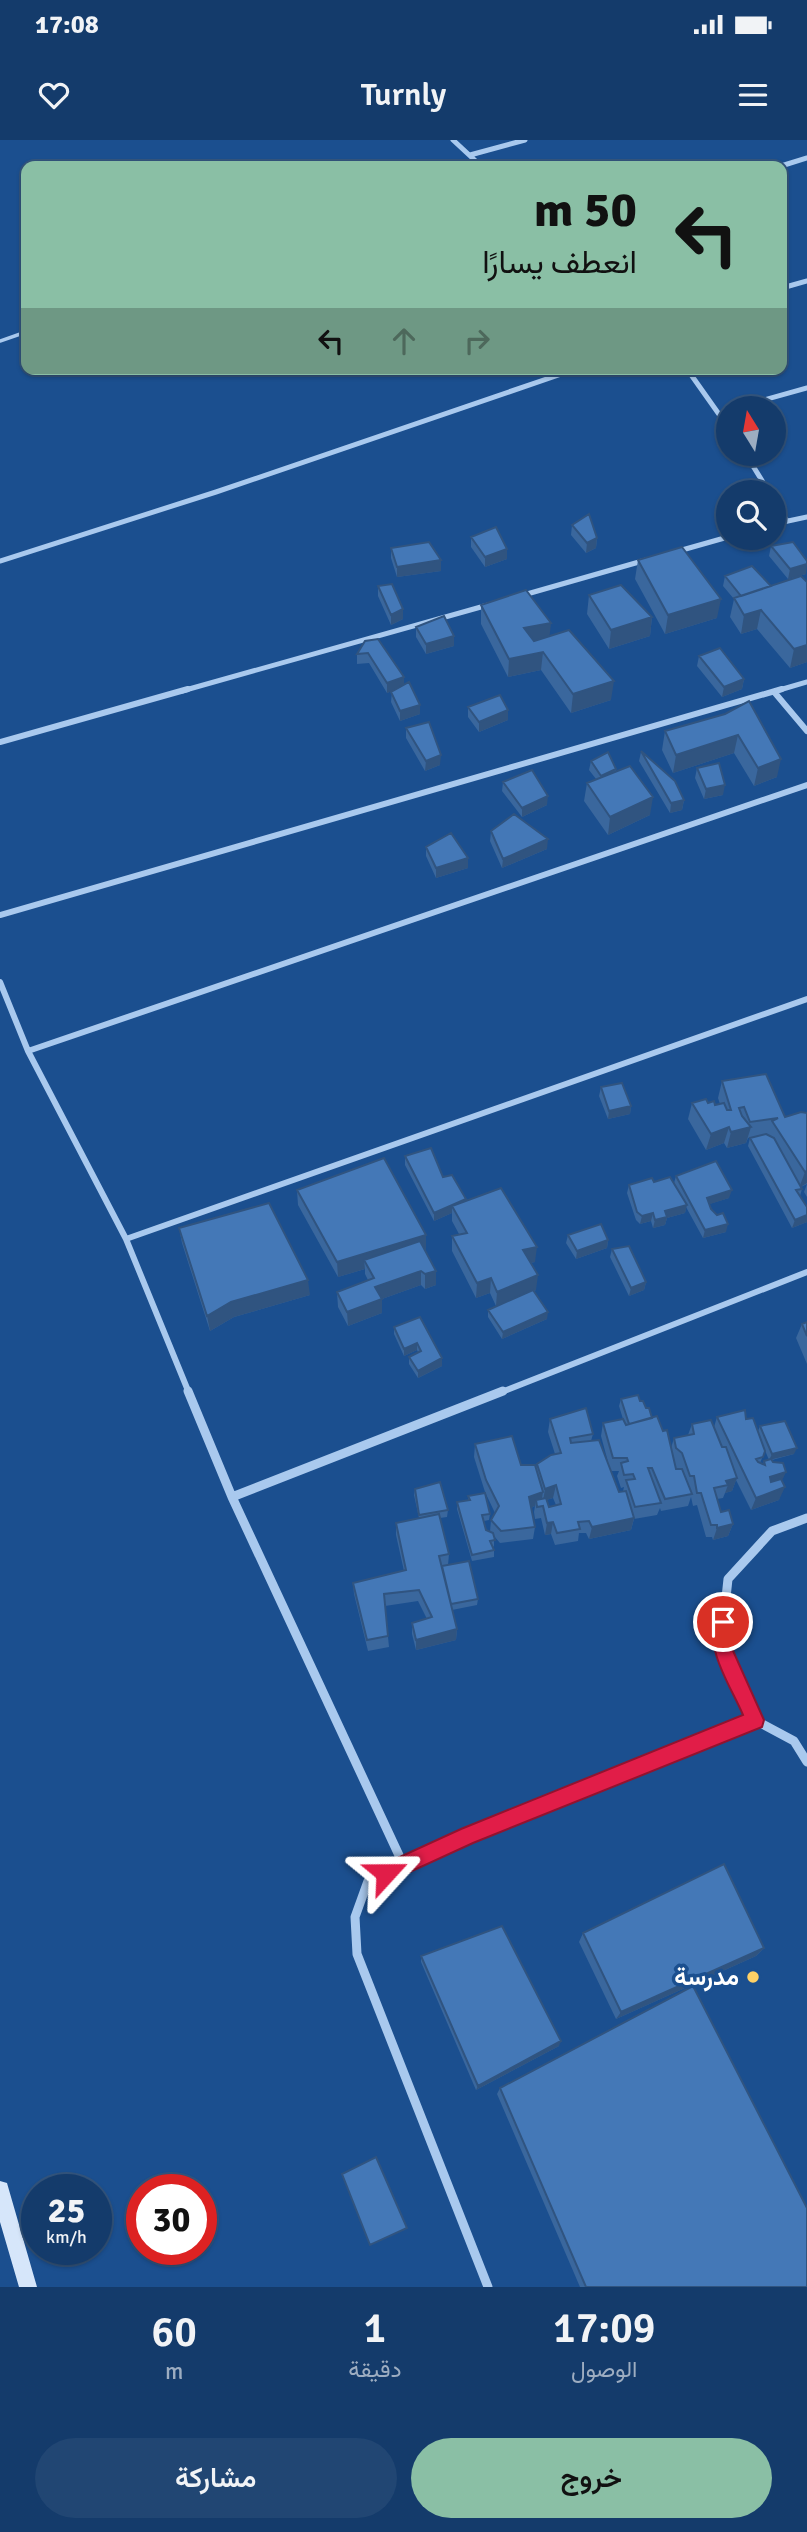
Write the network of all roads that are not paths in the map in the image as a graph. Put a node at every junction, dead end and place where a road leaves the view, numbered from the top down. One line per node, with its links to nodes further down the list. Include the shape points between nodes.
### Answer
1 (453, 140): 3 (street)
2 (525, 140): 3 (street)
3 (470, 155): 5 (street)
4 (807, 158): 6 (street)
5 (476, 161)
6 (787, 164)
7 (807, 281): 8 (street)
8 (787, 287)
9 (21, 334): 10 (lane)
10 (0, 341)
11 (558, 375): 21 (street)
12 (691, 375): 15 (street)
13 (807, 388): 14 (street)
14 (778, 396)
15 (716, 408)
16 (807, 517): 17 (street)
17 (787, 521)
18 (716, 540): 19 (street)
19 (662, 556)
20 (649, 559): 22 (street)
21 (0, 561)
22 (516, 597)
23 (490, 604): 27 (street)
24 (807, 682): 25 (street)
25 (775, 693): 26 (street); 29 (street)
26 (807, 732)
27 (0, 742)
28 (807, 785): 32 (street)
29 (0, 915)
30 (0, 982): 32 (street)
31 (807, 999): 33 (street)
32 (28, 1051): 33 (street)
33 (126, 1239): 35 (street)
34 (807, 1272): 35 (street)
35 (232, 1497): 39 (street)
36 (807, 1518): 37 (street, via 772,1531 728,1579 721,1644)
37 (755, 1720): 38 (street, via 794,1741); 39 (street, via 467,1836)
38 (807, 1762)
39 (404, 1866): 43 (street, via 368,1881 355,1917 357,1954)
40 (0, 2190): 41 (main road)
41 (3, 2209): 42 (main road)
42 (28, 2287)
43 (488, 2287)

